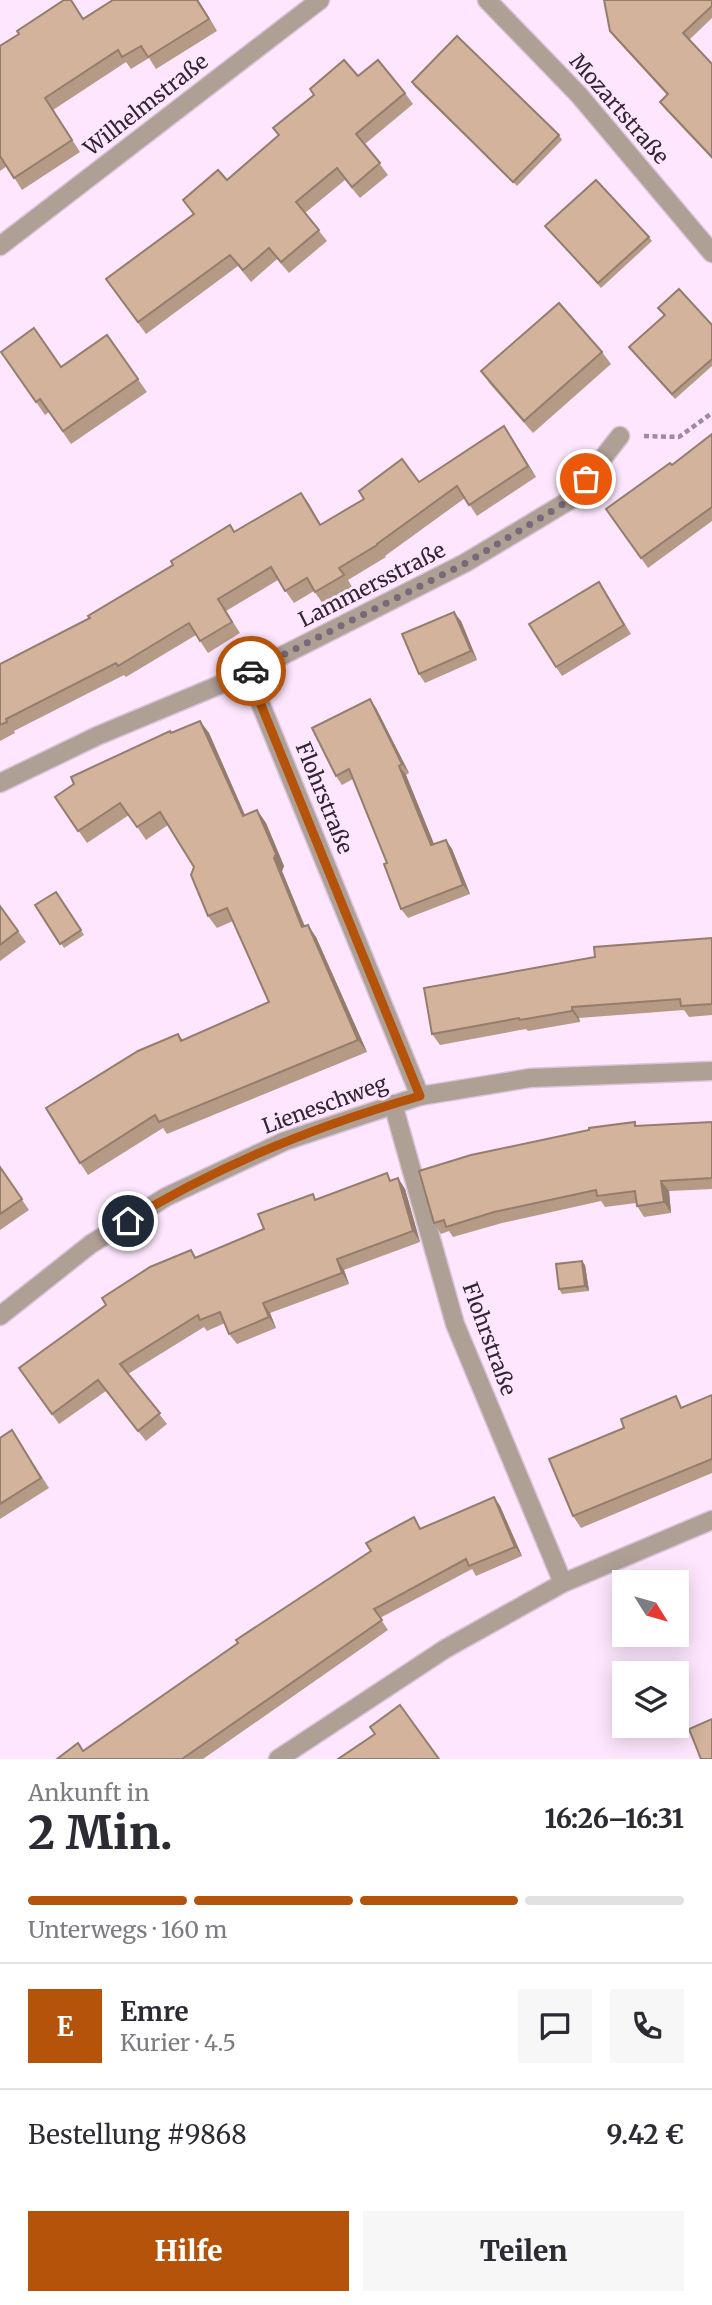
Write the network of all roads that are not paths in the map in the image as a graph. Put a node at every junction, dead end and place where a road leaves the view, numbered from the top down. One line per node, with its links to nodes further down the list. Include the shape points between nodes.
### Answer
1 (320, 0): 3 (street, Wilhelmstraße)
2 (487, 0): 4 (street, Mozartstraße, via 579,95)
3 (0, 246)
4 (712, 253)
5 (620, 436): 6 (street, Lammersstraße, via 570,500 466,563)
6 (248, 673): 7 (street, Lammersstraße, via 97,736); 9 (street, Flohrstraße)
7 (0, 783)
8 (712, 1071): 9 (street, Lieneschweg, via 530,1078)
9 (420, 1096): 10 (street, Lieneschweg)
10 (393, 1104): 11 (street, Lieneschweg, via 285,1141 166,1197 91,1244); 13 (street, Flohrstraße, via 456,1324)
11 (0, 1315)
12 (712, 1520): 13 (street)
13 (563, 1583): 14 (street, via 446,1649)
14 (278, 1759)

